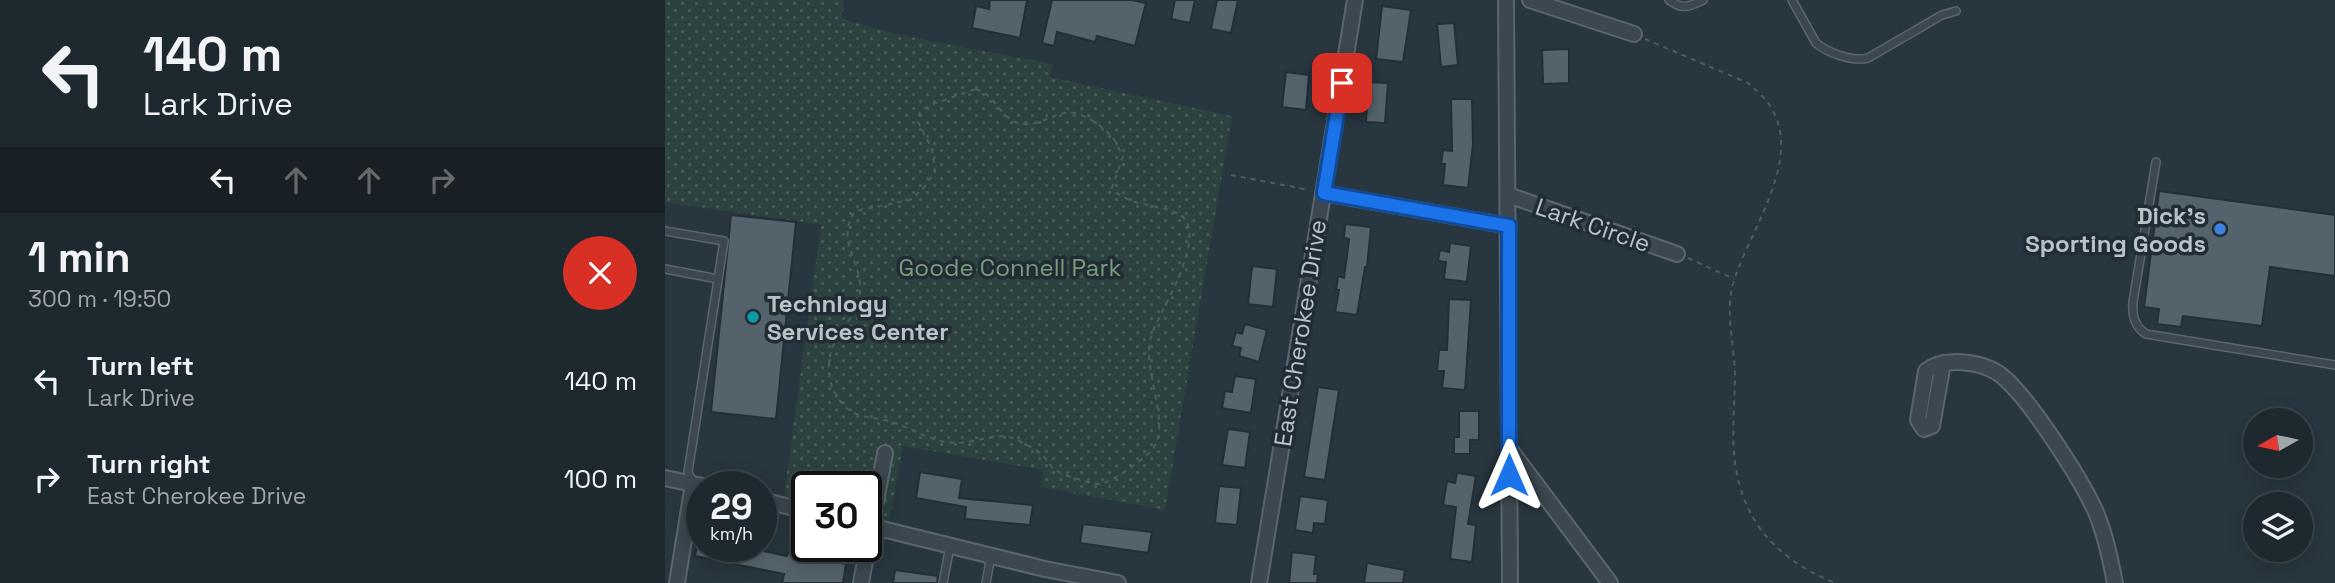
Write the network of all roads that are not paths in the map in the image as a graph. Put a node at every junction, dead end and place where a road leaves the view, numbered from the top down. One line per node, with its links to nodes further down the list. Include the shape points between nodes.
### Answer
1 (1355, 0): 10 (street, East Cherokee Drive)
2 (1506, 0): 11 (street)
3 (1529, 0): 8 (street)
4 (1669, 0): 5 (lane, via 1685,8)
5 (1703, 0)
6 (1792, 0): 7 (lane, via 1816,43 1855,60 1868,58)
7 (1956, 11)
8 (1634, 34)
9 (2157, 162): 18 (lane, via 2133,302 2139,330)
10 (1324, 193): 12 (street); 36 (street, East Cherokee Drive)
11 (1508, 195): 12 (street); 14 (street, Lark Circle)
12 (1509, 226): 19 (street)
13 (665, 231): 16 (lane, via 724,242)
14 (1677, 254)
15 (665, 269): 16 (lane)
16 (718, 279): 21 (lane)
17 (1943, 363): 39 (street, via 1977,365 1998,373 2020,396 2095,510)
18 (2335, 365)
19 (1509, 448): 37 (street); 38 (street)
20 (885, 453): 22 (street)
21 (688, 471)
22 (881, 471)
23 (665, 478): 24 (street)
24 (686, 482)
25 (882, 529): 27 (street)
26 (686, 541): 31 (street)
27 (950, 546): 28 (street); 33 (lane)
28 (991, 556): 30 (street); 34 (lane)
29 (864, 562): 32 (street)
30 (1044, 576): 35 (street)
31 (677, 583)
32 (861, 583)
33 (943, 583)
34 (986, 583)
35 (1118, 583)
36 (1259, 583)
37 (1510, 583)
38 (1610, 583)
39 (2115, 583)

